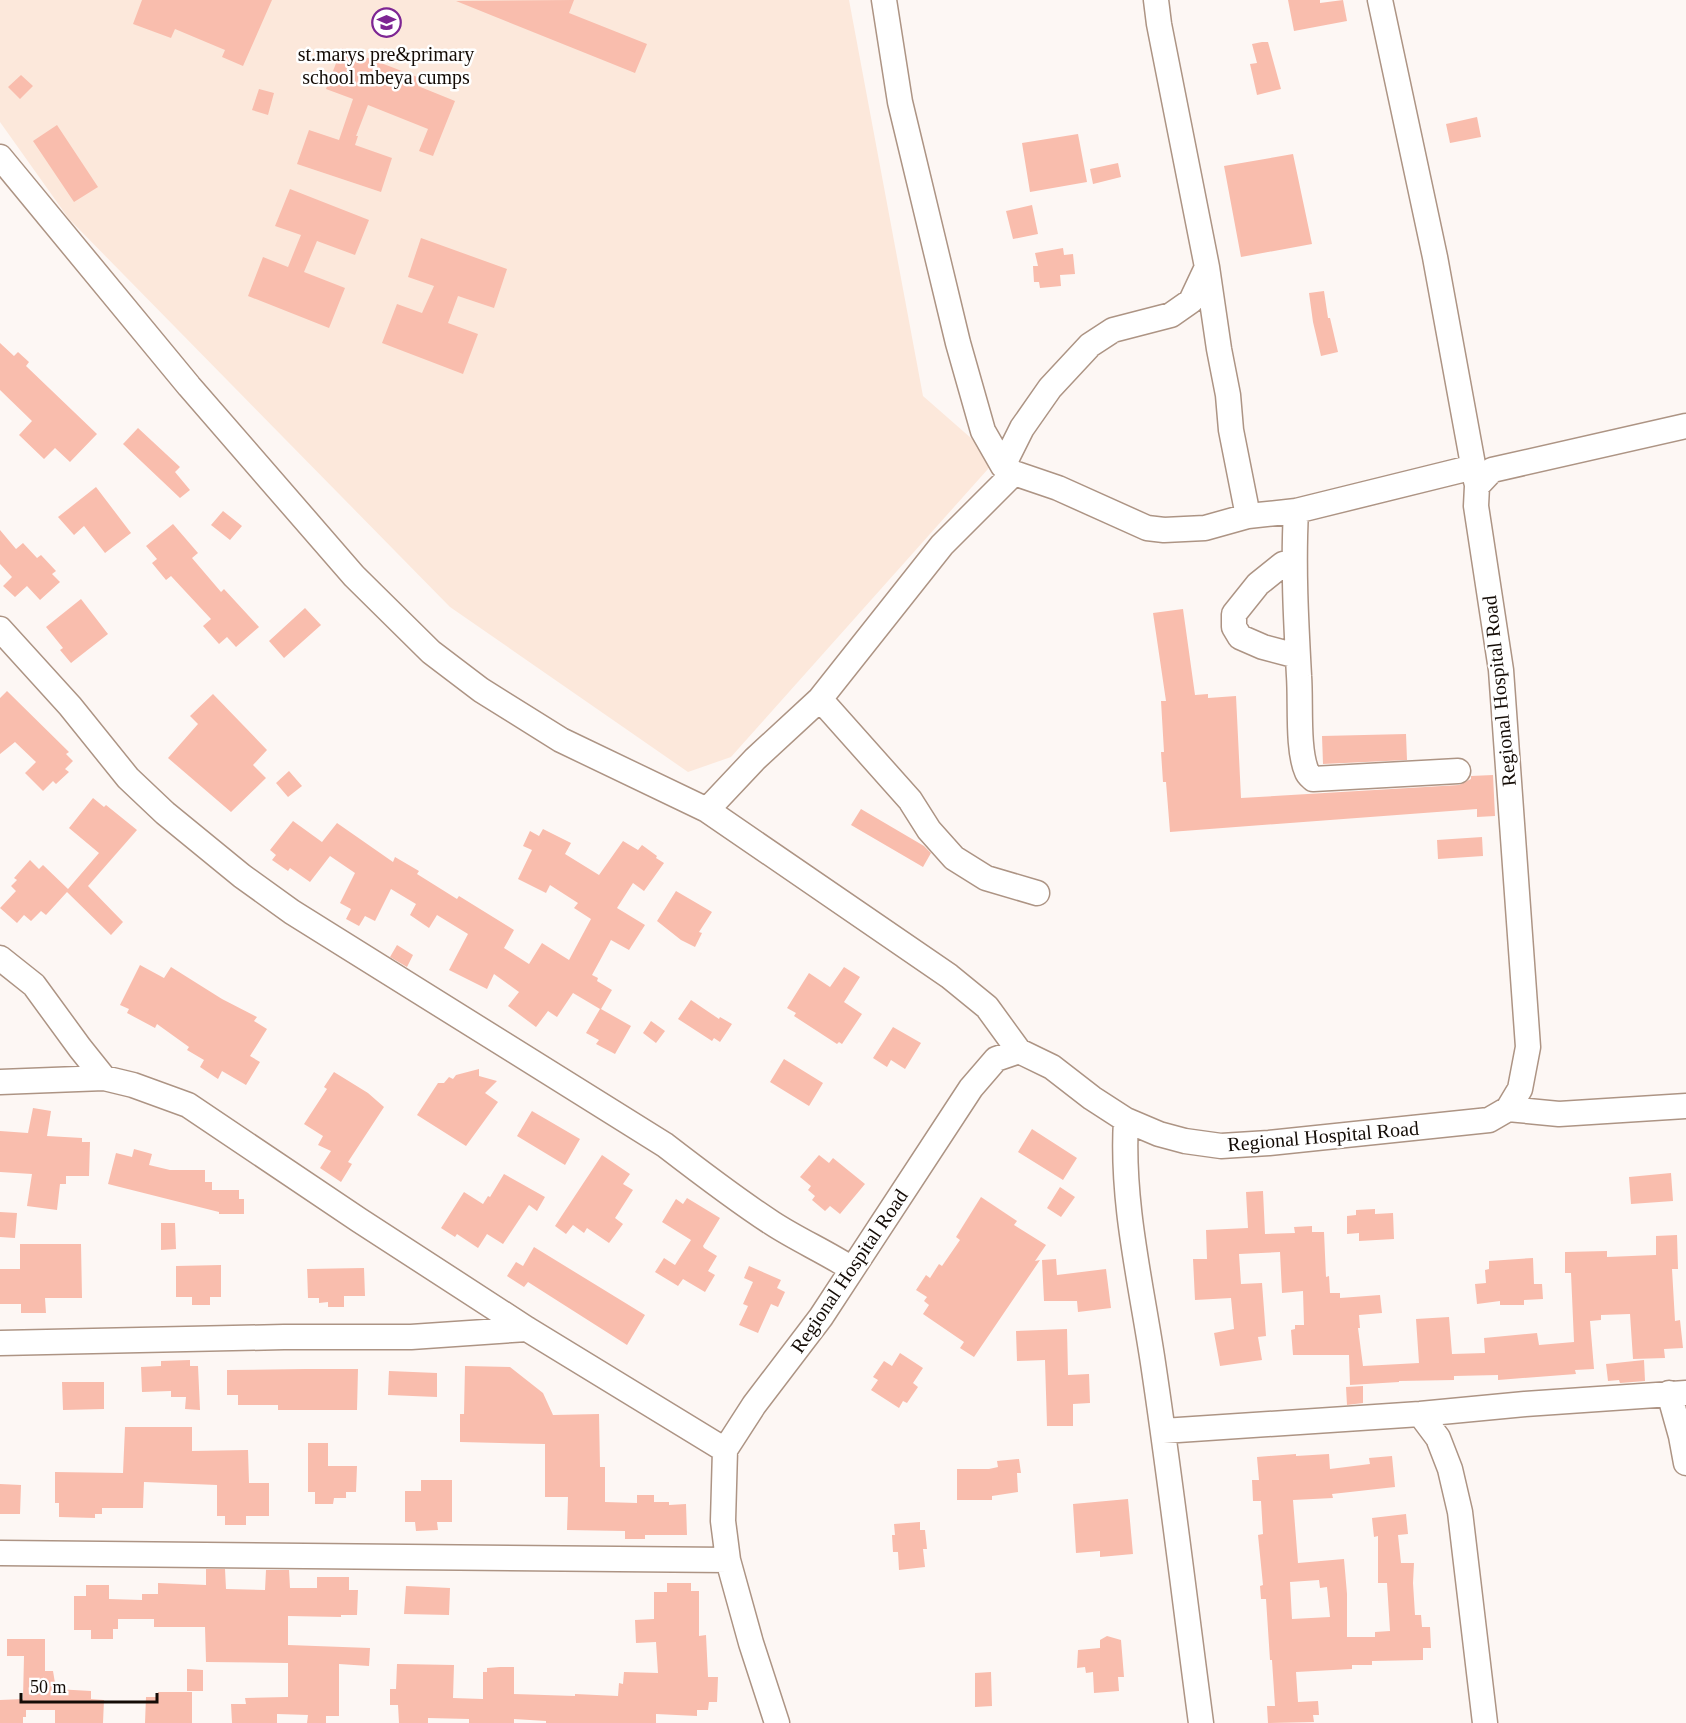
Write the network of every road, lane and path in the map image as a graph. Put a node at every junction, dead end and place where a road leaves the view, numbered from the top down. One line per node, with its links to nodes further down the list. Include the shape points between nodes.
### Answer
1 (884, 0): 7 (street, via 900,102 958,342 983,431)
2 (1156, 0): 5 (street)
3 (1380, 0): 8 (street, Regional Hospital Road, via 1435,257)
4 (0, 157): 16 (street, via 220,422 354,576 430,652 481,690 561,740)
5 (1207, 267): 7 (street, via 1191,301 1171,315 1113,330 1090,345 1050,388 1022,428); 10 (street)
6 (1686, 426): 8 (street)
7 (1008, 470): 10 (street, via 1156,530 1205,528); 14 (street, via 942,545)
8 (1476, 476): 9 (street); 23 (street, Regional Hospital Road, via 1476,506 1502,670 1528,1047 1520,1089)
9 (1296, 511): 10 (street); 11 (street)
10 (1248, 516)
11 (1293, 562): 13 (street); 13 (street, via 1283,564 1258,584 1234,614 1234,627 1240,637)
12 (0, 629): 25 (street, via 128,778 242,876 292,912 656,1138 774,1224)
13 (1297, 656): 15 (street, via 1302,747 1307,774 1313,779)
14 (820, 699): 16 (street, via 754,759); 17 (street, via 910,800 954,858 986,878)
15 (1458, 771)
16 (706, 810): 19 (street, via 949,976 987,1007)
17 (1037, 893)
18 (0, 958): 20 (street, via 34,985)
19 (1018, 1051): 24 (street, Regional Hospital Road, via 1052,1067); 25 (street, Regional Hospital Road, via 996,1059 971,1088)
20 (104, 1078): 21 (street); 26 (street, via 188,1105)
21 (0, 1082)
22 (1686, 1106): 23 (street, via 1559,1114)
23 (1508, 1109): 24 (street, Regional Hospital Road, via 1490,1120 1221,1146 1185,1141)
24 (1126, 1120): 30 (street, via 1127,1197)
25 (852, 1269): 31 (street, Regional Hospital Road)
26 (527, 1329): 27 (street, via 411,1337); 31 (street)
27 (0, 1343)
28 (1677, 1393): 29 (street); 32 (street)
29 (1420, 1414): 30 (street); 37 (street, via 1438,1438 1460,1512)
30 (1163, 1431): 36 (street)
31 (724, 1450): 34 (street, via 723,1521)
32 (1686, 1463)
33 (0, 1553): 34 (street)
34 (728, 1560): 35 (street)
35 (777, 1723)
36 (1201, 1723)
37 (1485, 1723)

